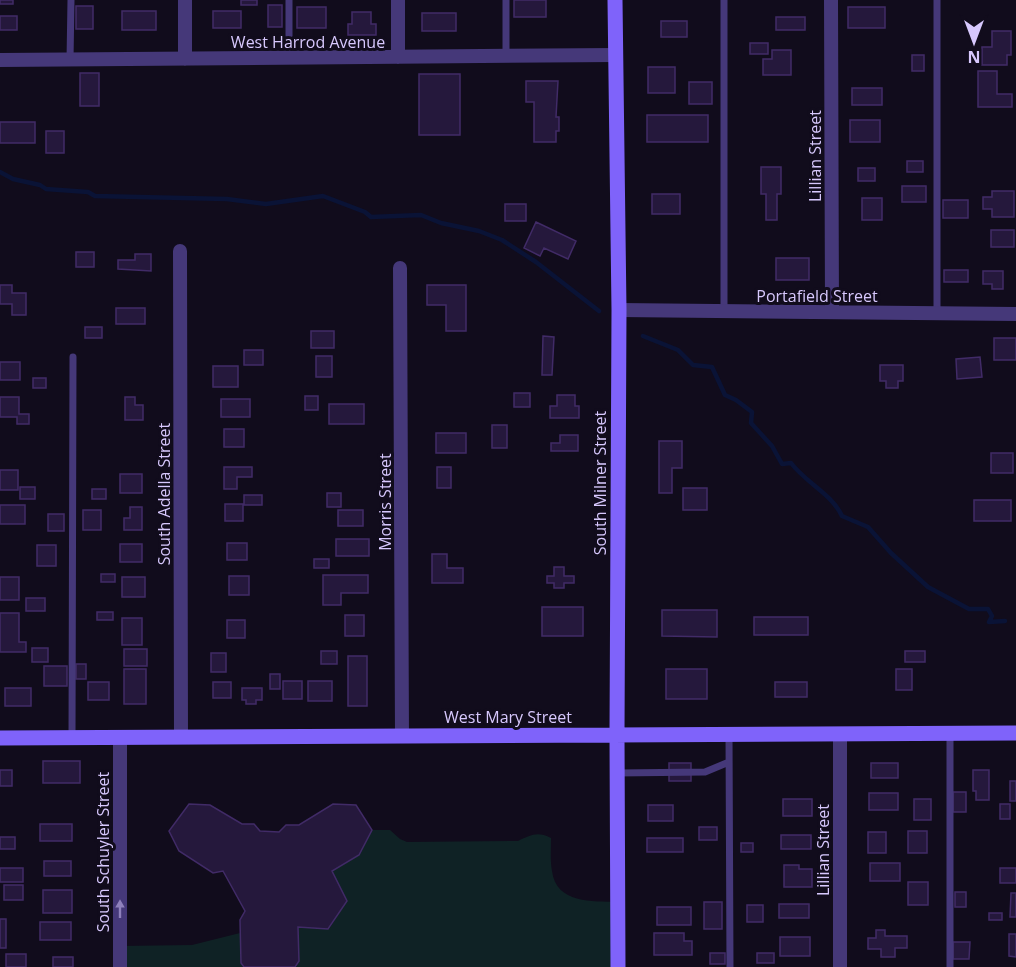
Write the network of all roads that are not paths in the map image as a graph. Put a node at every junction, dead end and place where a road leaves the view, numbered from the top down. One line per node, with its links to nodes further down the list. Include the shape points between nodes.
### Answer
1 (71, 0): 16 (lane)
2 (184, 0): 14 (street)
3 (289, 0): 13 (lane)
4 (398, 0): 12 (street)
5 (506, 0): 11 (lane)
6 (615, 0): 10 (main road, South Milner Street)
7 (724, 0): 20 (lane)
8 (831, 0): 21 (street, Lillian Street)
9 (937, 0): 22 (lane)
10 (615, 55): 11 (street, West Harrod Avenue); 19 (main road, South Milner Street)
11 (506, 56): 12 (street, West Harrod Avenue)
12 (398, 57): 13 (street, West Harrod Avenue)
13 (289, 58): 14 (street, West Harrod Avenue)
14 (185, 59): 16 (street, West Harrod Avenue)
15 (0, 60): 16 (street, West Harrod Avenue)
16 (70, 60)
17 (180, 251): 32 (street, South Adella Street)
18 (400, 268): 30 (street, Morris Street)
19 (619, 310): 20 (street, Portafield Street); 29 (main road, South Milner Street)
20 (724, 312): 21 (street, Portafield Street)
21 (832, 312): 22 (street, Portafield Street)
22 (937, 314): 23 (street, Portafield Street)
23 (1016, 315)
24 (73, 357): 34 (lane)
25 (950, 733): 26 (main road, West Mary Street); 28 (main road, West Mary Street); 41 (lane)
26 (1016, 733)
27 (729, 734): 28 (main road, West Mary Street); 29 (main road, West Mary Street); 35 (lane)
28 (840, 734): 40 (street, Lillian Street)
29 (616, 735): 30 (main road, West Mary Street); 36 (main road, South Milner Street)
30 (402, 736): 32 (main road, West Mary Street)
31 (120, 737): 32 (main road, West Mary Street); 34 (main road, West Mary Street); 37 (street, South Schuyler Street, one-way to 31)
32 (181, 737)
33 (0, 738): 34 (main road, West Mary Street)
34 (72, 738)
35 (729, 762): 36 (lane, via 705,772); 39 (lane)
36 (617, 773): 38 (main road, South Milner Street)
37 (120, 967)
38 (618, 967)
39 (730, 967)
40 (840, 967)
41 (950, 967)

